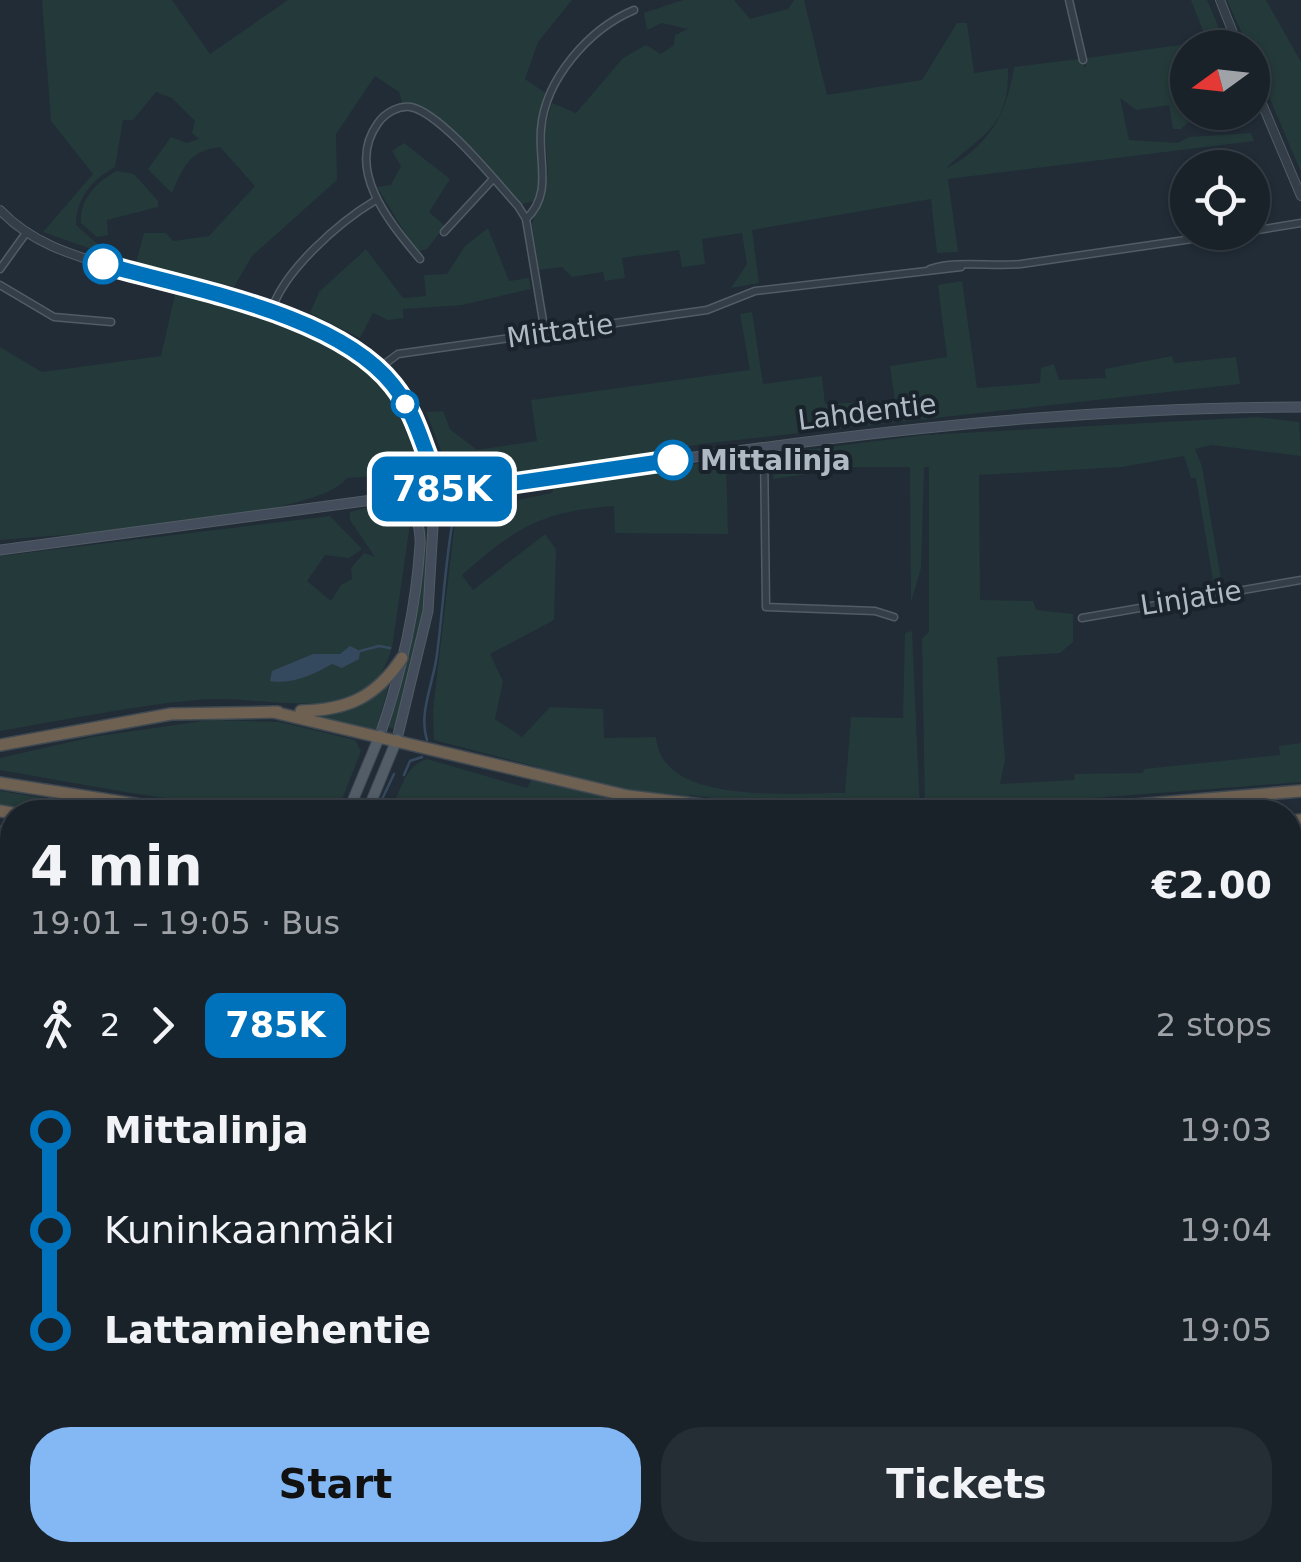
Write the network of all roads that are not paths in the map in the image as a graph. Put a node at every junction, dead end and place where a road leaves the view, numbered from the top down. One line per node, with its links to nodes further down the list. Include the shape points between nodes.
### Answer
1 (1069, 0): 5 (street)
2 (1220, 0): 4 (street)
3 (634, 10): 11 (street, via 585,43 547,101 542,189)
4 (1232, 30)
5 (1083, 60)
6 (1270, 123): 8 (street)
7 (493, 180): 9 (street, via 431,118 397,108 379,120 369,145); 11 (street); 14 (street)
8 (1301, 196)
9 (376, 200): 17 (street); 20 (street, via 291,272)
10 (0, 210): 15 (street)
11 (526, 219): 22 (street)
12 (1301, 223): 13 (street)
13 (1270, 228)
14 (444, 232)
15 (26, 233): 18 (street); 20 (street, via 60,250)
16 (1170, 242): 22 (street, Mittatie, via 755,291 707,310)
17 (420, 259)
18 (0, 269)
19 (0, 285): 21 (street, via 54,317)
20 (270, 313): 23 (street, via 321,333)
21 (111, 322)
22 (545, 332): 23 (street, Mittatie, via 398,354)
23 (378, 369): 25 (street)
24 (1301, 409): 26 (main road, Lahdentie, via 1010,419)
25 (417, 426): 27 (street); 28 (street)
26 (764, 447): 29 (main road, Lahdentie); 35 (street, via 766,607)
27 (419, 482): 28 (main road, Lahdentie); 30 (main road); 31 (main road)
28 (440, 487): 29 (main road, Lahdentie); 32 (main road)
29 (491, 488): 32 (main road, Lahdentie)
30 (370, 500): 31 (main road); 33 (main road)
31 (414, 502): 32 (main road); 37 (main road, via 421,539)
32 (437, 506): 40 (main road, via 428,611)
33 (0, 550)
34 (1301, 580): 36 (street, Linjatie)
35 (894, 617)
36 (1082, 618)
37 (402, 658): 38 (highway, via 355,703); 39 (main road)
38 (273, 712): 39 (highway); 41 (highway, via 171,714)
39 (380, 735): 40 (highway); 45 (main road)
40 (397, 739): 46 (main road); 47 (highway)
41 (0, 745)
42 (0, 783): 44 (highway)
43 (1301, 791): 48 (highway)
44 (108, 800)
45 (353, 800)
46 (372, 800)
47 (662, 800)
48 (1194, 800)

